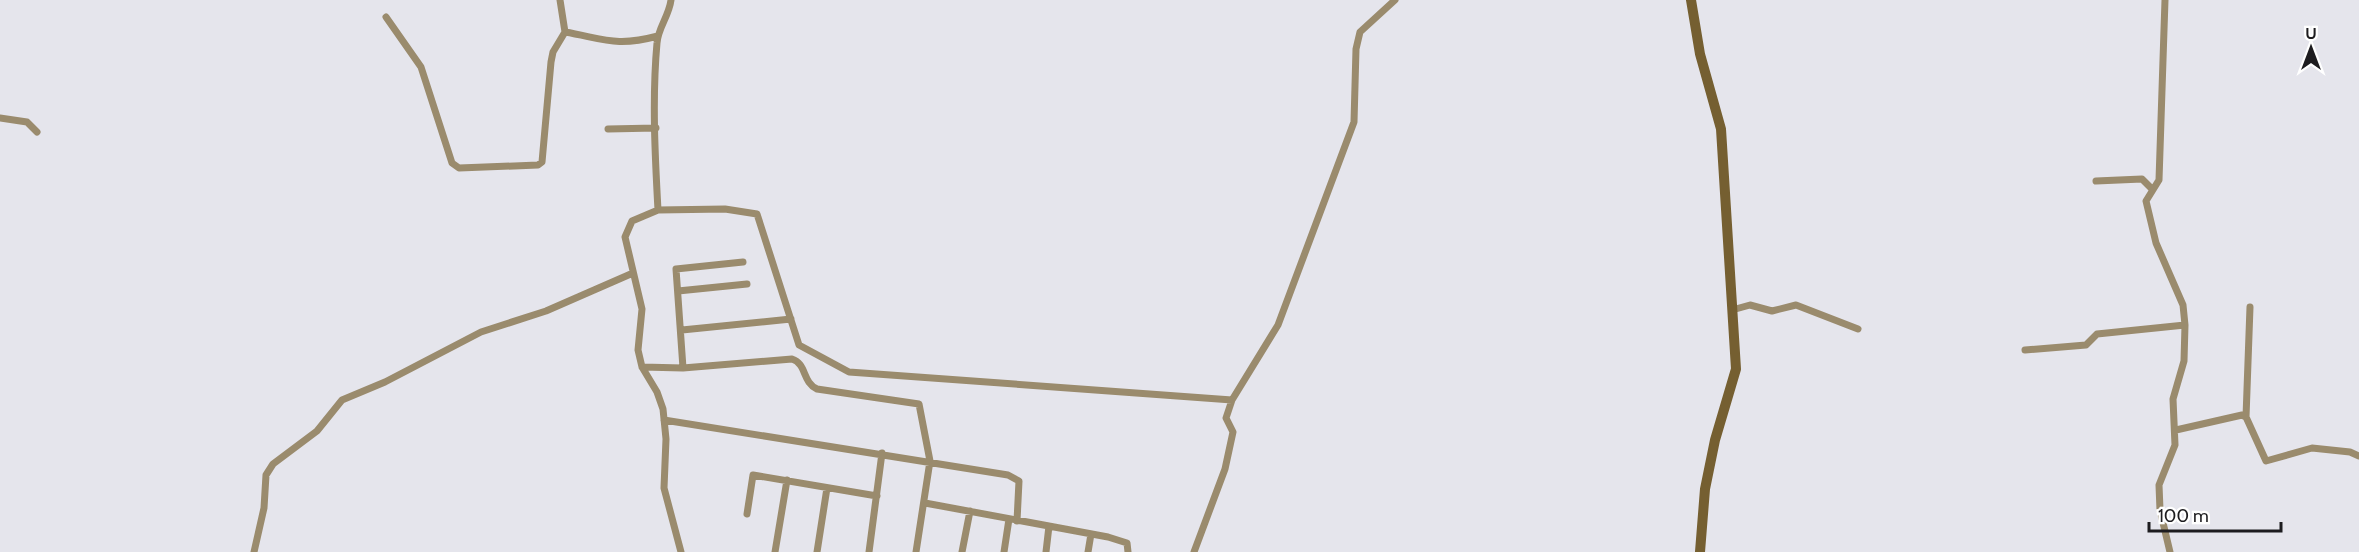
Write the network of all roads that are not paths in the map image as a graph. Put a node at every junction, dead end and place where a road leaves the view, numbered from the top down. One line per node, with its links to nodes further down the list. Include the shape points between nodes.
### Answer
1 (561, 0): 7 (street)
2 (671, 0): 8 (street)
3 (1395, 0): 29 (street, via 1360,32 1354,122 1278,326)
4 (1691, 0): 21 (street, via 1700,54 1721,129)
5 (2166, 0): 14 (street, via 2159,180)
6 (386, 17): 7 (street, via 420,63 452,163 459,168 542,162 551,62)
7 (565, 32): 8 (street, via 627,44)
8 (658, 36): 10 (street)
9 (0, 118): 12 (street, via 27,122)
10 (656, 128): 11 (street); 15 (street)
11 (608, 129)
12 (38, 132)
13 (2096, 181): 14 (street, via 2142,179)
14 (2152, 189): 23 (street, via 2146,197 2146,207 2156,243 2182,305)
15 (658, 210): 17 (street, via 640,216 626,230); 22 (street, via 725,209 757,214)
16 (743, 262): 19 (street, via 676,269)
17 (633, 273): 27 (street, via 642,309 638,344); 45 (street, via 546,311 481,332 342,400 317,430 273,464 266,475 264,508)
18 (747, 284): 19 (street)
19 (678, 291): 25 (street)
20 (2250, 307): 30 (street)
21 (1732, 310): 24 (street, via 1750,305 1772,312 1796,305); 57 (street, via 1736,369 1705,489)
22 (791, 319): 25 (street); 29 (street, via 799,345 855,373)
23 (2185, 325): 26 (street, via 2097,334 2086,345); 32 (street, via 2184,361 2174,389)
24 (1858, 329)
25 (682, 330): 28 (street)
26 (2025, 351)
27 (642, 368): 28 (street); 31 (street, via 657,392)
28 (683, 368): 35 (street, via 792,359 801,364 808,383 817,389 915,402 921,406)
29 (1233, 400): 56 (street, via 1227,418 1233,432 1225,469)
30 (2246, 417): 32 (street); 34 (street, via 2266,461 2312,448)
31 (664, 420): 33 (street); 46 (street, via 664,488)
32 (2176, 430): 58 (street, via 2158,499)
33 (882, 453): 35 (street); 38 (street)
34 (2359, 456)
35 (930, 461): 39 (street); 42 (street, via 1017,478)
36 (787, 480): 37 (street); 41 (street, via 753,475); 47 (street)
37 (826, 488): 38 (street); 48 (street)
38 (877, 496): 49 (street)
39 (924, 503): 40 (street); 50 (street)
40 (970, 511): 42 (street); 51 (street)
41 (747, 514)
42 (1013, 520): 43 (street); 52 (street)
43 (1049, 526): 44 (street); 53 (street)
44 (1091, 534): 54 (street); 55 (street, via 1127,543)
45 (254, 552)
46 (681, 552)
47 (776, 552)
48 (817, 552)
49 (869, 552)
50 (916, 552)
51 (962, 552)
52 (1004, 552)
53 (1046, 552)
54 (1088, 552)
55 (1128, 552)
56 (1194, 552)
57 (1700, 552)
58 (2170, 552)

